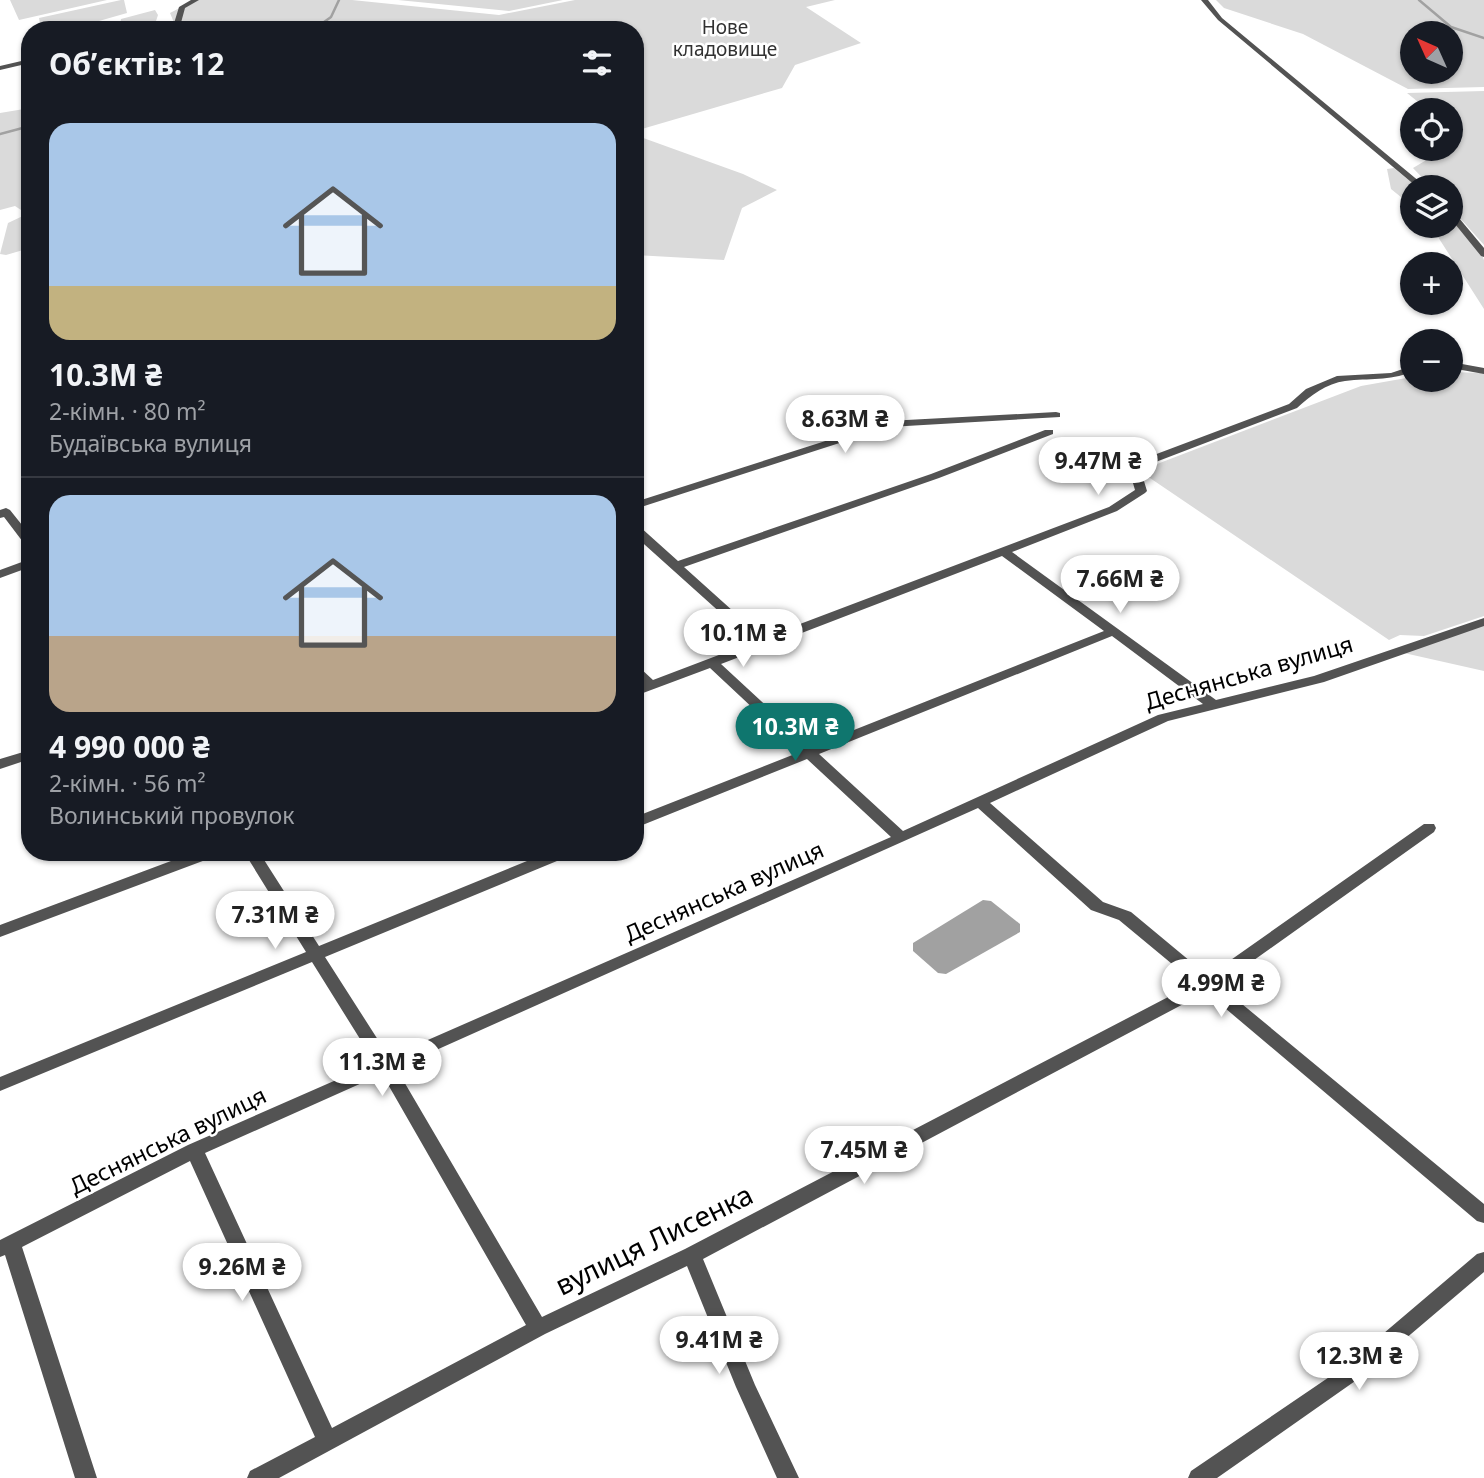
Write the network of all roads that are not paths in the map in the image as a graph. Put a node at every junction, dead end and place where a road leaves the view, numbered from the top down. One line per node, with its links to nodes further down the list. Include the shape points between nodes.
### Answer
1 (196, 0): 3 (street, via 182,7)
2 (1204, 0): 6 (street, via 1220,19)
3 (178, 21)
4 (21, 63): 5 (street)
5 (0, 68)
6 (1408, 175)
7 (1463, 229): 8 (street)
8 (1484, 254)
9 (1463, 367): 10 (street)
10 (1484, 371)
11 (1400, 373): 18 (street, via 1342,378 1310,391 1293,406 1134,466 1141,491 1132,499)
12 (1056, 415): 14 (street, via 888,424)
13 (1049, 432): 20 (street)
14 (644, 503)
15 (0, 514): 16 (street, via 6,512)
16 (21, 531)
17 (644, 537): 20 (street)
18 (1005, 552): 23 (street); 24 (street)
19 (21, 566): 21 (street)
20 (676, 566): 24 (street)
21 (0, 574)
22 (1484, 622): 29 (street, Деснянська вулиця, via 1319,679)
23 (1114, 631): 29 (street); 30 (street)
24 (762, 644): 25 (street)
25 (712, 663): 27 (street); 30 (street)
26 (644, 679): 27 (street)
27 (651, 686): 28 (street)
28 (644, 689)
29 (1215, 706): 33 (street, Деснянська вулиця, via 1163,719)
30 (809, 752): 34 (street); 36 (street)
31 (21, 757): 32 (street)
32 (0, 764)
33 (979, 801): 36 (street, Деснянська вулиця); 42 (street, via 1097,906 1125,916)
34 (644, 819)
35 (1429, 828): 42 (street, вулиця Лисенка)
36 (901, 838): 43 (street, Деснянська вулиця)
37 (187, 861): 40 (street)
38 (257, 861): 41 (street)
39 (542, 861): 41 (street)
40 (0, 931)
41 (316, 954): 43 (street); 44 (street)
42 (1208, 984): 46 (street); 48 (street, вулиця Лисенка)
43 (386, 1066): 45 (street, Деснянська вулиця); 50 (street)
44 (0, 1084)
45 (194, 1150): 47 (street, Деснянська вулиця); 51 (street)
46 (1484, 1215)
47 (5, 1246): 53 (street)
48 (692, 1255): 50 (street, вулиця Лисенка); 55 (street)
49 (1484, 1260): 52 (street, via 1351,1373)
50 (538, 1328): 51 (street, вулиця Лисенка)
51 (327, 1440): 54 (street, вулиця Лисенка)
52 (1201, 1477)
53 (86, 1478)
54 (258, 1478)
55 (788, 1478)

